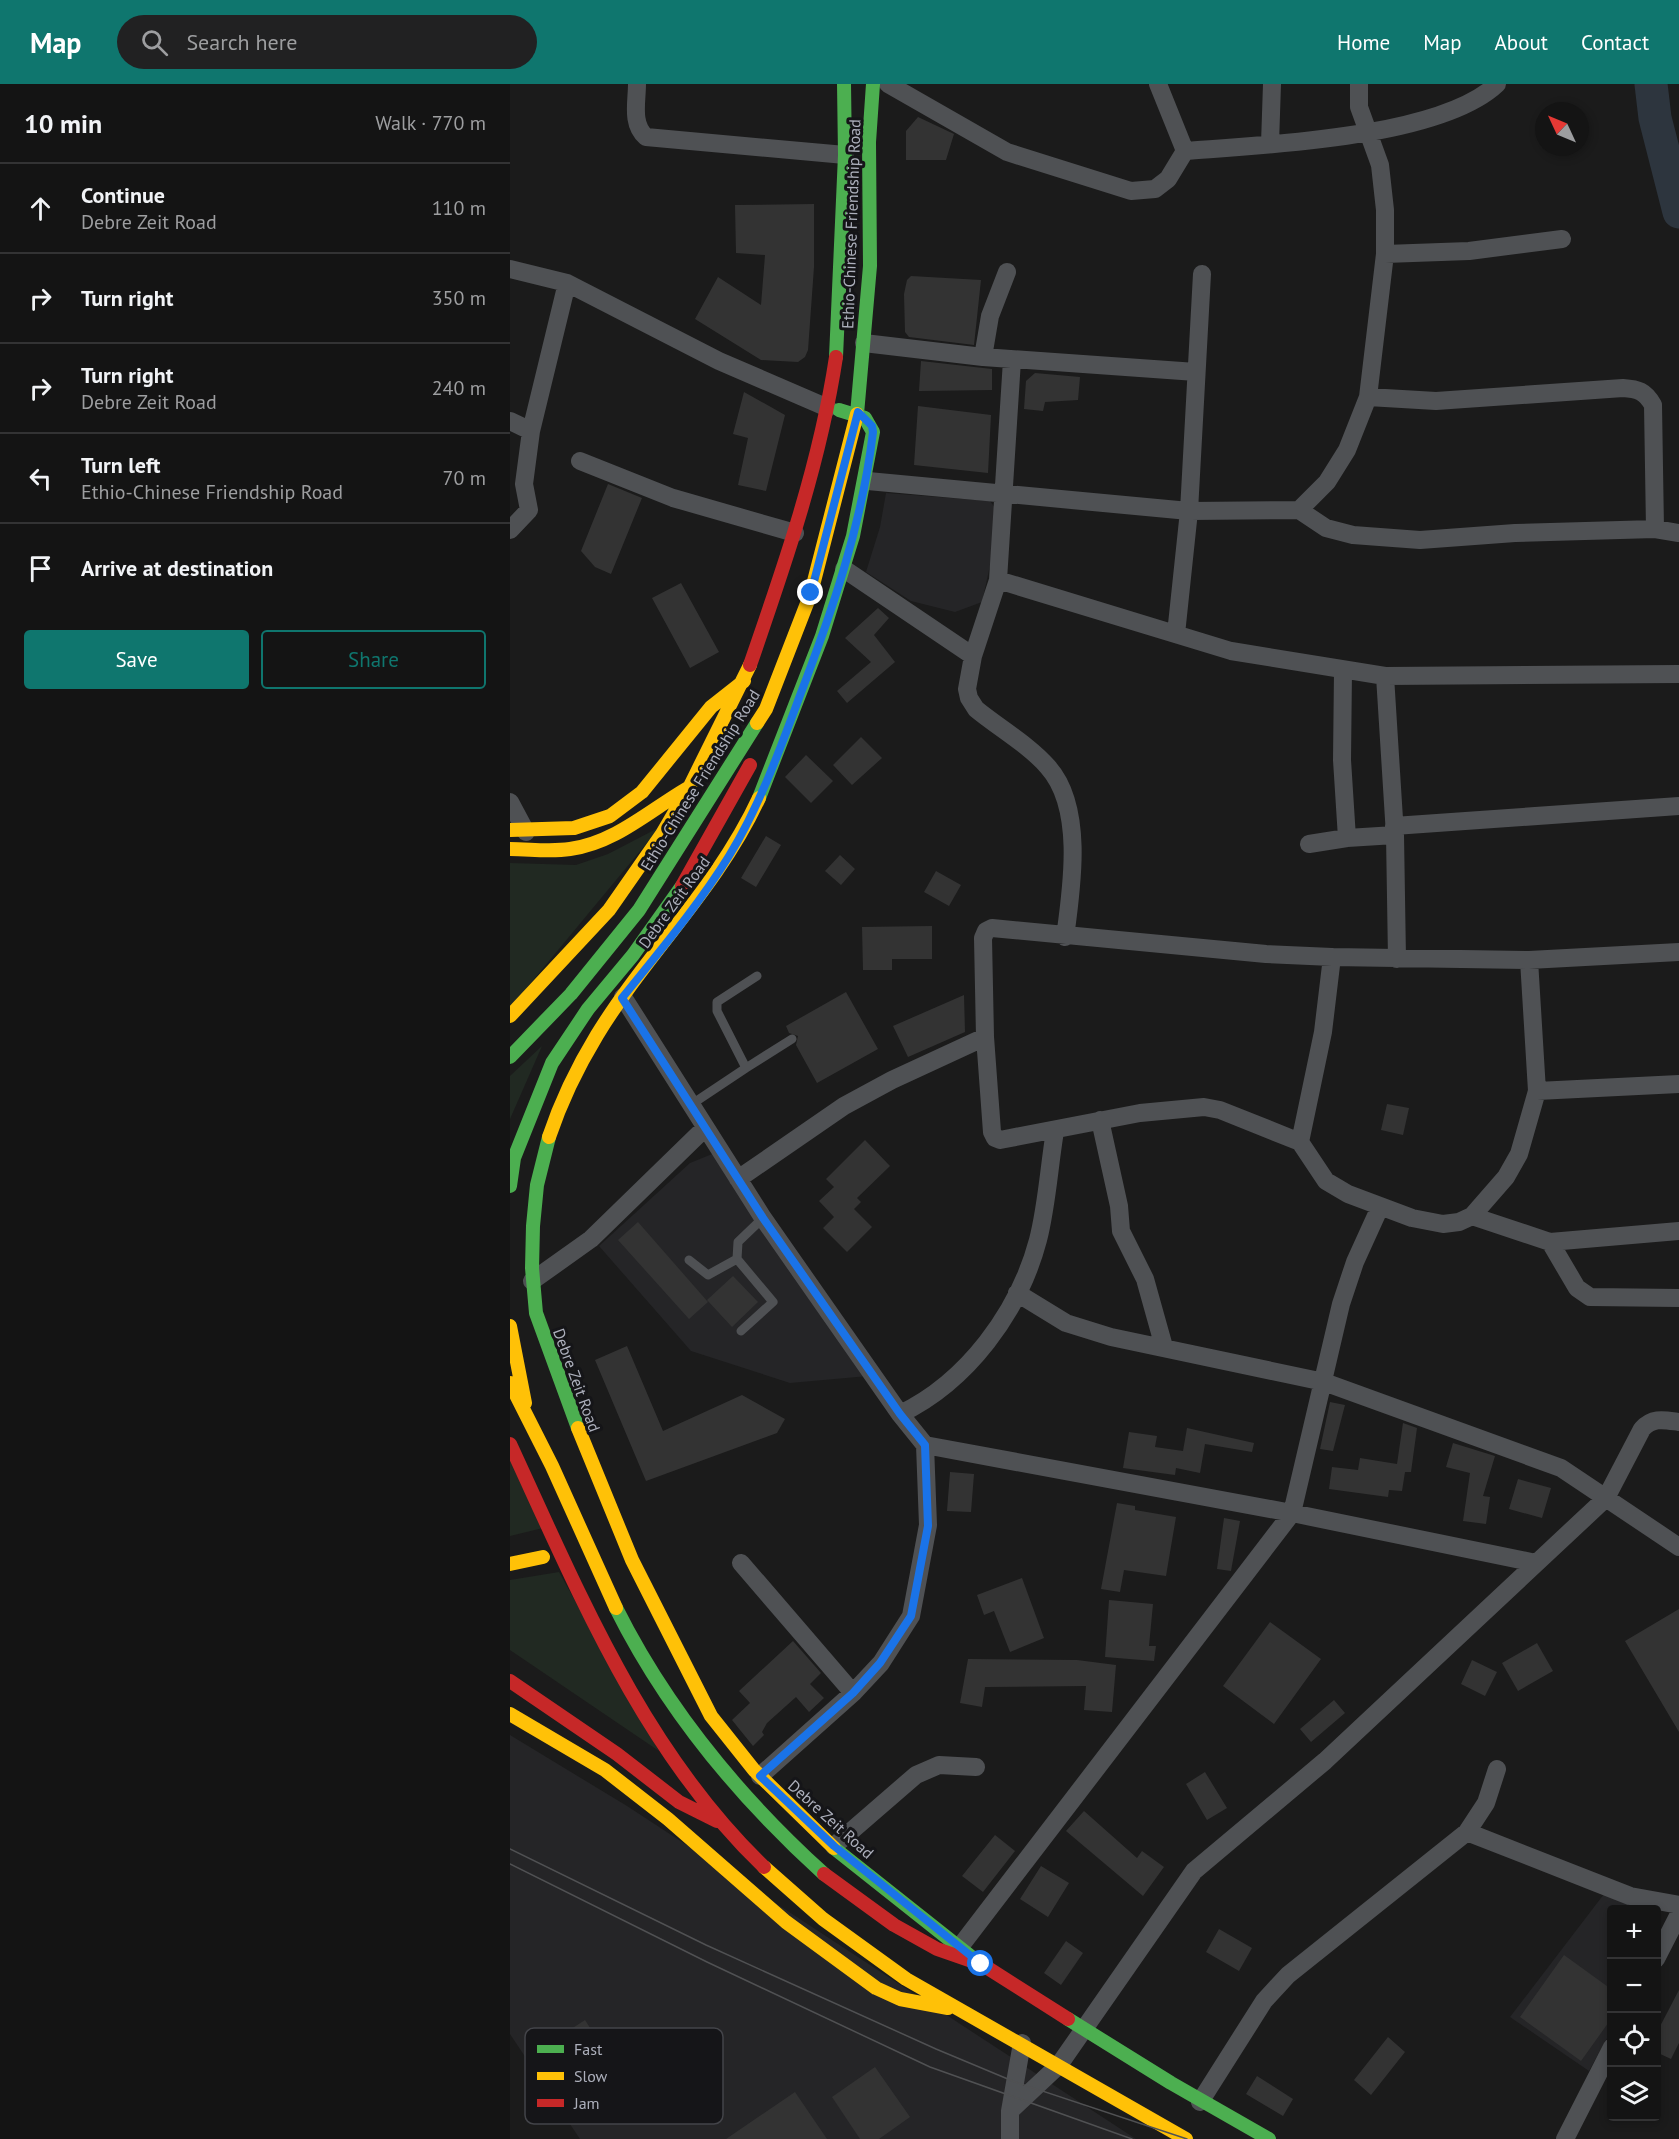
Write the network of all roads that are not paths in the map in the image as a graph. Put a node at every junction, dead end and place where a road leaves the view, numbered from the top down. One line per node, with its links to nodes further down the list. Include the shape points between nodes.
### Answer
1 (637, 84): 12 (street, via 636,124 646,137)
2 (844, 84): 12 (main road, Ethio-Chinese Friendship Road)
3 (873, 84): 19 (main road, Ethio-Chinese Friendship Road, via 870,266)
4 (888, 84): 11 (street, via 1007,152 1131,191 1155,189 1168,179)
5 (1158, 84): 11 (street)
6 (1272, 84): 10 (street)
7 (1359, 84): 9 (street, via 1359,107)
8 (1497, 84): 9 (street, via 1457,109)
9 (1366, 132): 10 (street); 14 (street, via 1380,165)
10 (1270, 144): 11 (street)
11 (1185, 151)
12 (845, 155): 24 (main road, Ethio-Chinese Friendship Road, via 838,342)
13 (1562, 239): 14 (street, via 1469,251)
14 (1385, 254): 23 (street)
15 (510, 269): 18 (street)
16 (1007, 272): 20 (street, via 990,316)
17 (1202, 274): 22 (street)
18 (567, 283): 24 (street, via 719,361); 27 (street)
19 (864, 343): 20 (street); 25 (main road, Ethio-Chinese Friendship Road)
20 (982, 357): 21 (street)
21 (1012, 360): 22 (street); 30 (street)
22 (1196, 372): 32 (street)
23 (1368, 397): 31 (street, via 1347,450 1327,482); 34 (street, via 1436,401 1638,390 1653,405)
24 (828, 408): 25 (main road); 36 (main road, Ethio-Chinese Friendship Road)
25 (858, 412): 29 (main road, Debre Zeit Road, via 873,432); 45 (main road, Ethio-Chinese Friendship Road, via 820,565)
26 (510, 422): 27 (street)
27 (531, 431): 33 (street, via 524,484 529,510)
28 (580, 461): 36 (street, via 673,498)
29 (868, 481): 30 (street); 37 (main road, Debre Zeit Road)
30 (1005, 494): 32 (street); 38 (street)
31 (1299, 510): 32 (street); 34 (street, via 1326,528 1353,535 1420,540 1515,532)
32 (1189, 511): 39 (street)
33 (510, 530)
34 (1655, 530): 35 (street)
35 (1679, 532)
36 (795, 533): 44 (main road, Ethio-Chinese Friendship Road)
37 (844, 569): 40 (street); 60 (main road, Debre Zeit Road, via 824,633 751,816 728,857)
38 (998, 580): 39 (street); 40 (street)
39 (1176, 634): 41 (street, via 1231,651)
40 (973, 656): 54 (street, via 967,689 976,709 1047,765 1061,783 1074,854)
41 (1343, 671): 43 (street); 51 (street, via 1342,760)
42 (1679, 674): 43 (street)
43 (1385, 676): 50 (street)
44 (744, 681): 46 (main road, Ethio-Chinese Friendship Road); 49 (main road, via 711,707 642,792 610,816 574,828)
45 (766, 709): 64 (main road, Ethio-Chinese Friendship Road, via 639,910 572,994); 74 (main road, via 747,773 684,884 588,1009 552,1063 514,1158)
46 (690, 786): 53 (main road, via 616,834 592,843 571,849); 61 (main road, Ethio-Chinese Friendship Road, via 609,910)
47 (510, 802): 49 (street)
48 (1679, 806): 50 (street)
49 (518, 831)
50 (1394, 831): 51 (street); 57 (street)
51 (1347, 838): 52 (street)
52 (1309, 844)
53 (510, 849)
54 (1065, 937): 56 (street); 62 (street, via 1000,928 986,931)
55 (1679, 952): 58 (street)
56 (1332, 957): 57 (street); 72 (street, via 1323,1032)
57 (1397, 959): 58 (street)
58 (1529, 960): 67 (street)
59 (757, 976): 65 (lane, via 717,1002 717,1011)
60 (622, 998): 68 (street); 82 (main road, Debre Zeit Road, via 580,1063 558,1107 544,1148 533,1203)
61 (510, 1016)
62 (985, 1037): 71 (street, via 995,1138); 73 (street, via 844,1106)
63 (792, 1039): 65 (lane)
64 (510, 1057)
65 (746, 1068): 68 (lane)
66 (1679, 1084): 67 (street)
67 (1537, 1091): 76 (street, via 1519,1154 1506,1177)
68 (689, 1106): 70 (street)
69 (1100, 1120): 71 (street); 72 (street, via 1204,1107); 87 (street, via 1121,1232 1145,1279)
70 (704, 1129): 73 (street); 82 (street, via 591,1239)
71 (1055, 1131): 83 (street, via 1037,1240)
72 (1300, 1142): 75 (street, via 1326,1181)
73 (738, 1179): 77 (street)
74 (510, 1186)
75 (1380, 1207): 76 (street, via 1443,1224); 89 (street, via 1341,1304)
76 (1472, 1216): 79 (street)
77 (763, 1218): 80 (lane, via 738,1242); 91 (street)
78 (1679, 1231): 79 (street)
79 (1550, 1242): 84 (street, via 1577,1288 1590,1297)
80 (737, 1259): 81 (lane, via 708,1275); 86 (lane, via 773,1302)
81 (689, 1260)
82 (532, 1281): 107 (main road, Debre Zeit Road, via 536,1313 610,1525 704,1706)
83 (1017, 1293): 87 (street, via 1066,1323); 91 (street, via 976,1357 948,1385)
84 (1679, 1298)
85 (510, 1326): 90 (main road)
86 (741, 1331)
87 (1164, 1347): 89 (street)
88 (510, 1383): 90 (main road)
89 (1324, 1383): 95 (street, via 1561,1468); 96 (street)
90 (527, 1413): 115 (main road, via 603,1583 640,1653 678,1714 745,1798 791,1845 859,1899 933,1947)
91 (900, 1414): 94 (street)
92 (1679, 1422): 95 (street, via 1649,1421)
93 (510, 1444): 108 (main road, via 584,1608 635,1700)
94 (925, 1445): 96 (street); 103 (street, via 928,1526 911,1616 880,1663)
95 (1606, 1498): 97 (street); 100 (street)
96 (1292, 1514): 100 (street); 113 (street)
97 (1679, 1547)
98 (543, 1557): 101 (main road)
99 (741, 1563): 103 (street)
100 (1536, 1563): 117 (street, via 1325,1761 1194,1871)
101 (510, 1564)
102 (510, 1680): 108 (main road, via 679,1802)
103 (853, 1693): 107 (street)
104 (510, 1714): 116 (main road, via 605,1770 786,1922 876,1988 900,1999)
105 (976, 1767): 110 (street, via 939,1765 916,1775)
106 (1497, 1769): 109 (street, via 1486,1803)
107 (760, 1776): 110 (main road, Debre Zeit Road)
108 (722, 1823): 116 (main road, via 763,1866 831,1926 891,1970)
109 (1467, 1832): 111 (street, via 1630,1896); 121 (street, via 1288,1975 1264,2001)
110 (834, 1846): 113 (main road, Debre Zeit Road)
111 (1679, 1905)
112 (1679, 1914): 114 (street)
113 (959, 1948): 115 (main road, Debre Zeit Road)
114 (1661, 1949)
115 (981, 1964): 117 (main road, Debre Zeit Road)
116 (961, 2010): 118 (main road)
117 (1086, 2029): 120 (street); 121 (main road, Debre Zeit Road)
118 (1022, 2043): 120 (main road); 122 (street)
119 (1607, 2055): 126 (street)
120 (1059, 2065): 122 (street); 124 (main road)
121 (1200, 2102): 125 (main road, Debre Zeit Road)
122 (1010, 2111): 123 (street)
123 (1010, 2139)
124 (1185, 2139)
125 (1269, 2139)
126 (1564, 2139)

